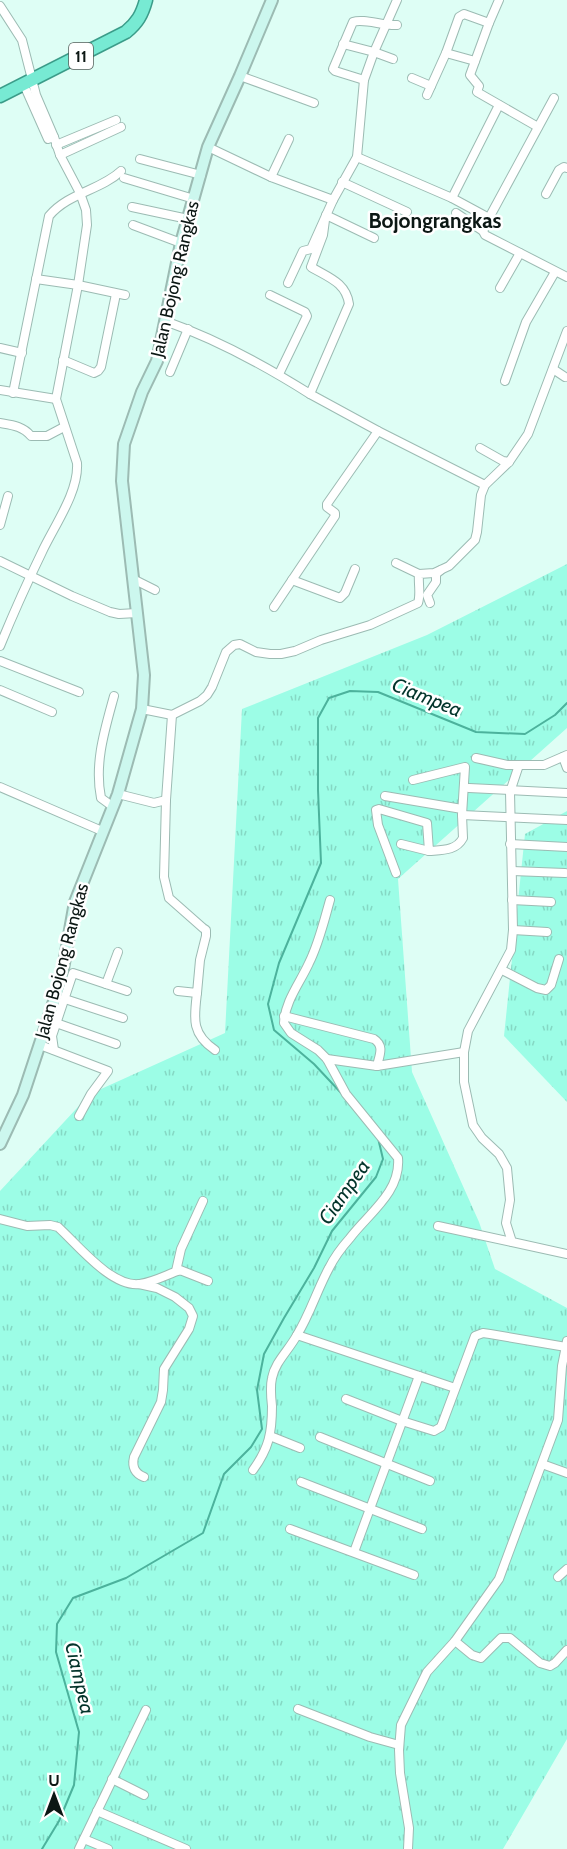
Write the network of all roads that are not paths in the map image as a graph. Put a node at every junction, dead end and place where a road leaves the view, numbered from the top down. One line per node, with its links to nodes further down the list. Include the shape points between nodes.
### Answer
1 (146, 0): 17 (highway, 11, via 137,23 126,32)
2 (272, 0): 14 (main road, Jalan Bojong Rangkas)
3 (397, 0): 8 (street)
4 (499, 0): 6 (street)
5 (0, 6): 17 (street, via 22,40)
6 (489, 23): 11 (street, via 460,15); 13 (street)
7 (397, 25): 8 (street)
8 (386, 26): 9 (street, via 355,20); 10 (street)
9 (343, 44): 10 (street); 16 (street, via 333,69)
10 (374, 52): 12 (street); 16 (street)
11 (446, 53): 13 (street); 18 (street)
12 (393, 59)
13 (475, 61): 23 (street, via 470,75 479,86 477,92)
14 (240, 76): 22 (street); 27 (main road, Jalan Bojong Rangkas)
15 (412, 78): 18 (street)
16 (364, 80): 29 (street)
17 (27, 82): 20 (highway, 11); 26 (street, via 48,139)
18 (431, 86): 19 (street)
19 (427, 95)
20 (0, 96)
21 (554, 98): 24 (street)
22 (314, 103)
23 (499, 105): 24 (street); 37 (street)
24 (538, 127): 44 (street)
25 (289, 139): 33 (street)
26 (55, 141): 28 (street); 28 (street, via 118,123)
27 (208, 147): 32 (main road, Jalan Bojong Rangkas); 33 (street)
28 (60, 155): 35 (street)
29 (357, 157): 34 (street); 37 (street)
30 (140, 159): 32 (street)
31 (567, 168): 36 (street, via 559,170)
32 (201, 175): 38 (main road, Jalan Bojong Rangkas)
33 (271, 177): 39 (street)
34 (342, 182): 39 (street); 41 (street)
35 (80, 193): 38 (street, via 122,175); 53 (street, via 49,216); 55 (street, via 87,217)
36 (546, 194)
37 (452, 198): 44 (street)
38 (194, 199): 45 (main road, Jalan Bojong Rangkas)
39 (333, 201): 43 (street)
40 (132, 207): 45 (street)
41 (406, 212)
42 (456, 213): 47 (street)
43 (326, 218): 48 (street); 54 (street, via 311,249 303,251); 71 (street, via 311,267 334,279 345,290 350,304)
44 (489, 218): 47 (street)
45 (188, 219): 49 (main road, Jalan Bojong Rangkas)
46 (133, 225): 49 (street)
47 (483, 231): 50 (street)
48 (374, 238)
49 (181, 243): 58 (main road, Jalan Bojong Rangkas)
50 (520, 253): 51 (street); 56 (street)
51 (555, 272): 52 (street); 68 (street, via 526,322)
52 (567, 278)
53 (36, 279): 55 (street); 62 (street)
54 (288, 283)
55 (78, 285): 63 (street); 63 (street, via 121,295 98,371 94,373)
56 (500, 288)
57 (270, 295): 66 (street, via 307,316)
58 (165, 321): 59 (street); 87 (main road, Jalan Bojong Rangkas, via 157,361 124,444 122,481)
59 (188, 329): 65 (street); 66 (street)
60 (567, 331): 64 (street)
61 (0, 348): 62 (street)
62 (22, 353): 70 (street)
63 (63, 360): 72 (street)
64 (553, 369): 67 (street); 77 (street, via 528,434)
65 (170, 372)
66 (279, 374): 71 (street)
67 (566, 377)
68 (505, 381)
69 (0, 390): 70 (street)
70 (14, 393): 72 (street)
71 (310, 393): 75 (street)
72 (56, 399): 74 (street)
73 (0, 423): 74 (street, via 17,426 31,436 46,436)
74 (64, 427): 86 (street, via 77,463 76,483)
75 (378, 431): 78 (street); 88 (street, via 327,504 335,516)
76 (480, 448): 77 (street)
77 (509, 462): 78 (street)
78 (485, 484): 84 (street, via 475,540)
79 (8, 496): 80 (street)
80 (0, 525)
81 (0, 561): 86 (street)
82 (396, 563): 85 (street)
83 (355, 569): 88 (street, via 340,598)
84 (442, 569): 85 (street); 90 (street, via 427,595)
85 (419, 574): 100 (street, via 418,603 370,625 281,654 256,652 240,644 229,648 207,695)
86 (31, 577): 92 (street, via 110,612); 93 (street)
87 (133, 579): 89 (street); 92 (main road, Jalan Bojong Rangkas)
88 (292, 580): 91 (street)
89 (155, 590)
90 (430, 603)
91 (274, 607)
92 (137, 613): 98 (main road, Jalan Bojong Rangkas, via 144,675)
93 (0, 646)
94 (0, 661): 96 (street)
95 (0, 690): 99 (street)
96 (79, 692)
97 (114, 696): 113 (street, via 99,766 101,798)
98 (142, 709): 100 (street); 110 (main road, Jalan Bojong Rangkas)
99 (52, 711)
100 (172, 715): 112 (street)
101 (565, 756): 103 (street, via 544,765); 104 (street)
102 (476, 758): 103 (street)
103 (519, 765): 108 (street)
104 (567, 768)
105 (413, 780): 114 (street, via 465,766)
106 (0, 787): 117 (street)
107 (470, 788): 108 (street)
108 (510, 792): 109 (street); 115 (street)
109 (567, 793)
110 (118, 794): 112 (street, via 154,803); 113 (main road, Jalan Bojong Rangkas)
111 (385, 796): 114 (street)
112 (166, 800): 136 (street, via 166,893 206,930)
113 (112, 806): 117 (main road, Jalan Bojong Rangkas)
114 (462, 812): 115 (street); 121 (street, via 462,842 456,847)
115 (509, 817): 116 (street); 119 (street)
116 (567, 820)
117 (102, 831): 142 (main road, Jalan Bojong Rangkas, via 75,902 63,971)
118 (401, 844): 121 (street)
119 (510, 844): 120 (street); 122 (street)
120 (567, 847)
121 (429, 851): 123 (street, via 427,823 376,810)
122 (512, 871): 124 (street); 126 (street)
123 (396, 873)
124 (565, 873)
125 (330, 900): 138 (street, via 310,961)
126 (512, 900): 127 (street); 128 (street)
127 (551, 902)
128 (513, 930): 129 (street); 132 (street, via 512,950)
129 (547, 932)
130 (118, 952): 133 (street)
131 (559, 959): 132 (street, via 546,990)
132 (501, 970): 145 (street, via 468,1031)
133 (106, 984): 134 (street); 137 (street, via 74,973)
134 (127, 991)
135 (178, 991): 136 (street)
136 (198, 993): 144 (street, via 196,1028)
137 (65, 999): 139 (street); 140 (street)
138 (284, 1016): 146 (street, via 286,1029); 147 (street, via 377,1040 381,1047)
139 (123, 1018)
140 (56, 1023): 141 (street); 143 (street, via 52,1036)
141 (117, 1044)
142 (40, 1045): 143 (street); 149 (main road, Jalan Bojong Rangkas)
143 (54, 1050): 148 (street, via 108,1071)
144 (215, 1050)
145 (464, 1052): 147 (street); 153 (street, via 464,1082 471,1119 476,1132 499,1154 507,1168 507,1223)
146 (327, 1059): 147 (street); 158 (street, via 346,1094 398,1158 398,1167 392,1186 375,1213 350,1237 329,1268)
147 (376, 1066)
148 (79, 1116)
149 (0, 1144)
150 (203, 1201): 155 (street)
151 (0, 1219): 157 (street, via 27,1226 58,1227 109,1275 120,1282)
152 (438, 1226): 153 (street)
153 (512, 1242): 154 (street)
154 (567, 1254)
155 (176, 1271): 156 (street, via 184,1270); 157 (street)
156 (208, 1281)
157 (139, 1284): 171 (street, via 175,1297 193,1316 164,1370 161,1402 134,1456 135,1471)
158 (297, 1335): 160 (street); 164 (street, via 274,1369)
159 (566, 1344): 161 (street, via 475,1336); 168 (street, via 558,1420)
160 (419, 1376): 161 (street); 163 (street)
161 (455, 1388): 163 (street, via 437,1430)
162 (346, 1399): 163 (street)
163 (402, 1421): 167 (street)
164 (270, 1436): 166 (street); 169 (street)
165 (320, 1437): 167 (street)
166 (300, 1448)
167 (387, 1464): 172 (street); 174 (street)
168 (542, 1464): 170 (street); 181 (street, via 499,1579)
169 (253, 1470)
170 (567, 1473)
171 (144, 1477)
172 (430, 1481)
173 (301, 1482): 174 (street)
174 (370, 1509): 176 (street); 177 (street)
175 (290, 1529): 177 (street)
176 (422, 1529)
177 (354, 1552): 179 (street)
178 (567, 1569): 180 (street)
179 (414, 1575)
180 (558, 1577)
181 (455, 1641): 182 (street, via 481,1658 503,1637 510,1638 544,1665 550,1666); 185 (street, via 418,1688 401,1725)
182 (565, 1655)
183 (298, 1709): 185 (street)
184 (146, 1710): 186 (street)
185 (399, 1745): 193 (street, via 410,1834)
186 (112, 1779): 187 (street); 188 (street)
187 (144, 1795)
188 (97, 1810): 189 (street); 192 (street)
189 (84, 1839): 190 (street); 191 (street)
190 (79, 1849)
191 (108, 1849)
192 (186, 1849)
193 (408, 1849)

